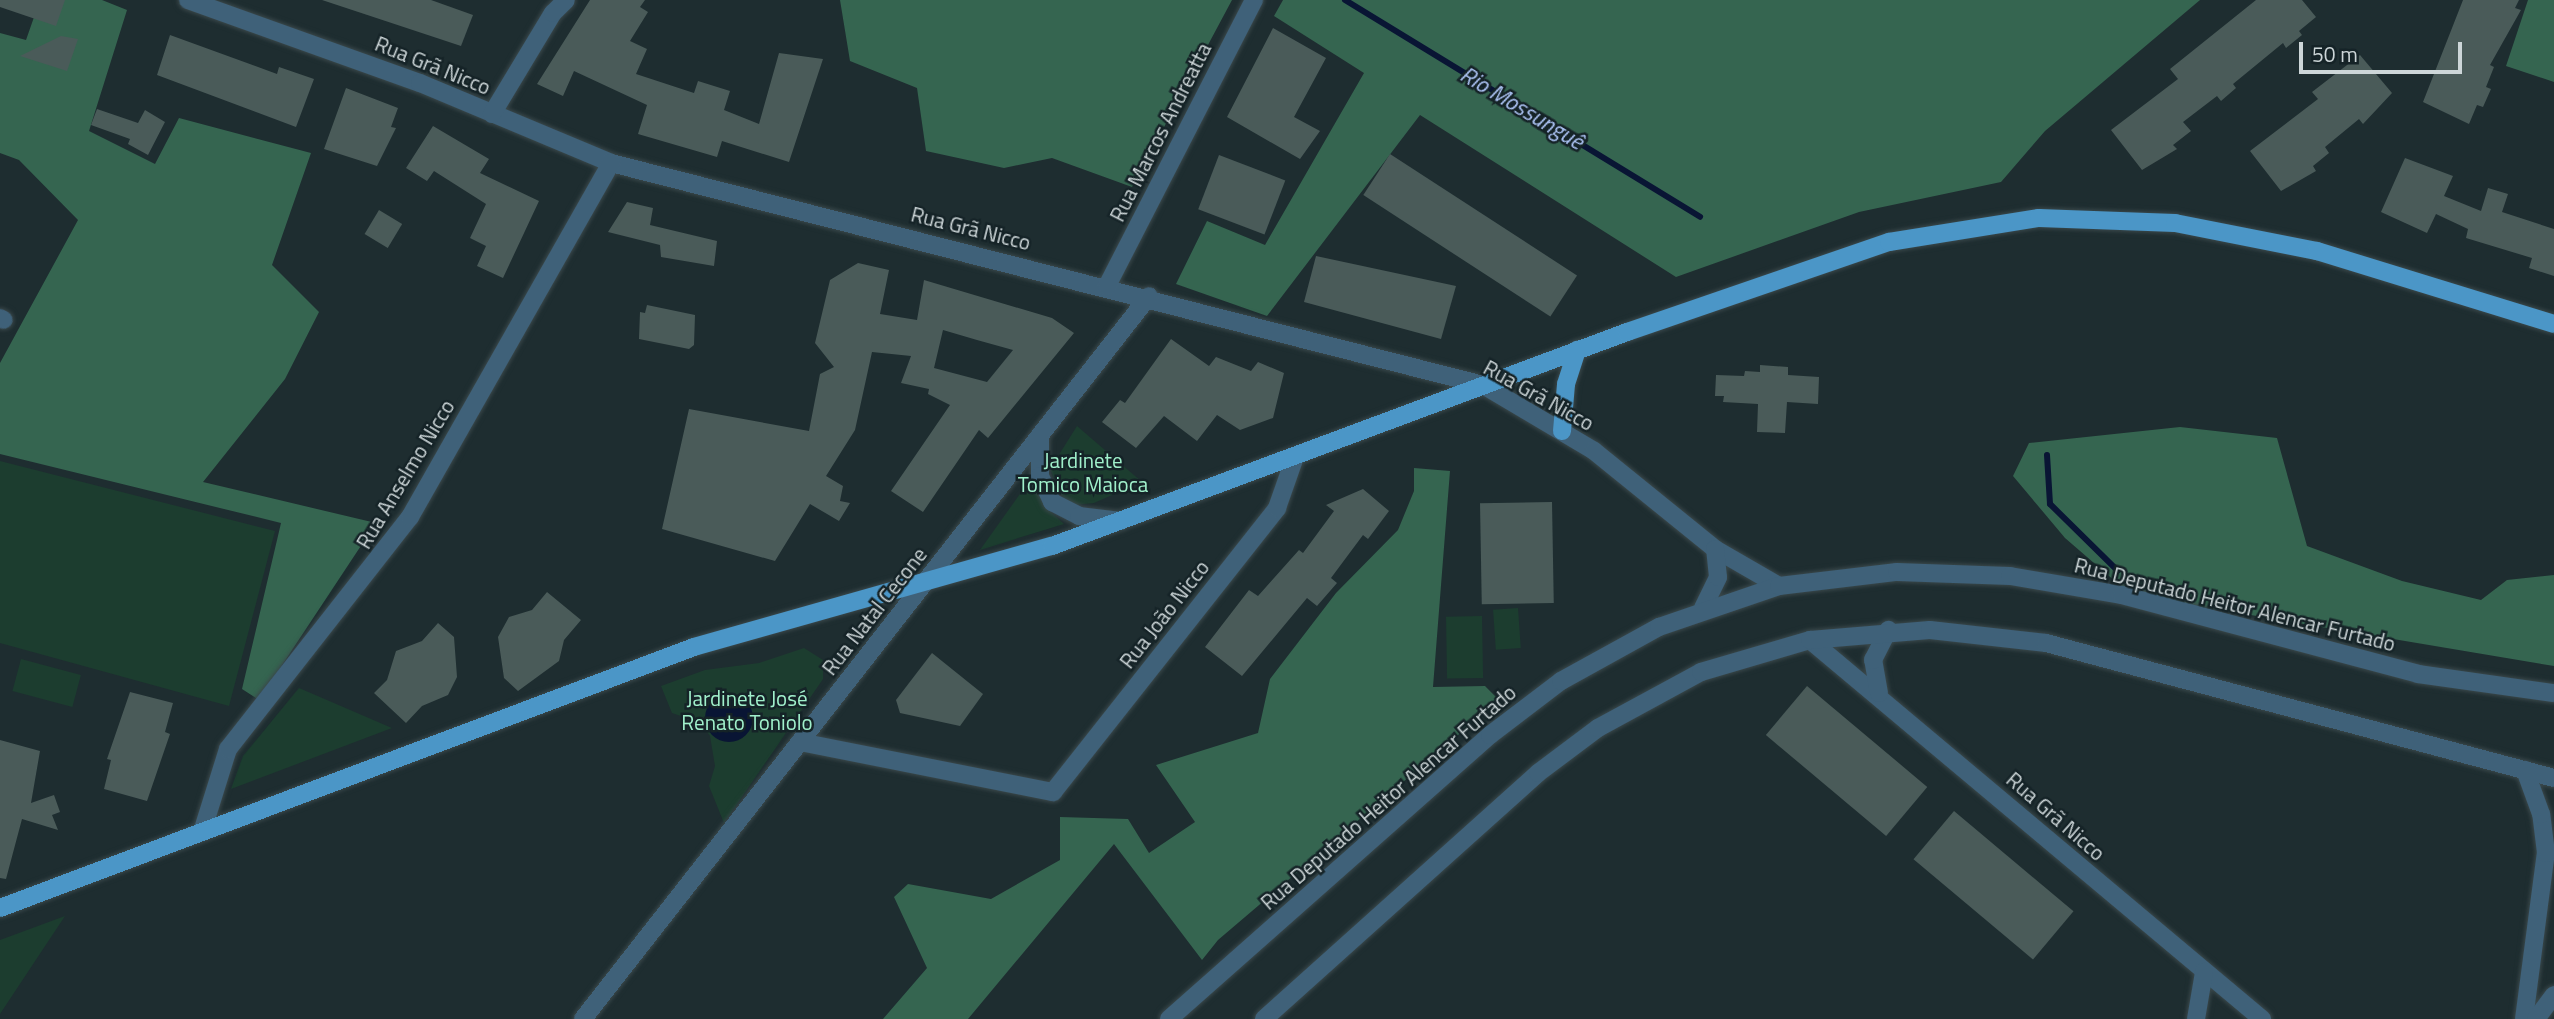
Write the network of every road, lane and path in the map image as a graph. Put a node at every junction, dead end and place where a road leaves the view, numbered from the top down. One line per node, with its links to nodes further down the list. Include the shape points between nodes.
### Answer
1 (188, 0): 4 (street, Rua Grã Nicco, via 372,64)
2 (566, 0): 4 (street, via 553,13)
3 (1254, 0): 6 (street, Rua Marcos Andreatta)
4 (492, 114): 5 (street, Rua Grã Nicco)
5 (611, 163): 6 (street, Rua Grã Nicco); 26 (street, Rua Anselmo Nicco, via 410,517 228,749)
6 (1107, 286): 7 (street, Rua Grã Nicco)
7 (1149, 296): 10 (street, Rua Grã Nicco); 12 (street, Rua Natal Cecone)
8 (2554, 324): 9 (main road, via 2276,240 2150,220 2045,218 1930,233 1850,252)
9 (1577, 350): 10 (main road); 11 (main road, via 1566,384)
10 (1483, 385): 11 (street, Rua Grã Nicco); 13 (main road)
11 (1562, 431): 15 (street, Rua Grã Nicco, via 1626,473)
12 (1040, 435): 14 (street, via 1040,476 1052,502 1079,516); 16 (street, Rua Natal Cecone)
13 (1295, 457): 14 (main road); 23 (street, Rua João Nicco, via 1277,508 1053,792)
14 (1123, 521): 16 (main road)
15 (1715, 549): 17 (street, Rua Grã Nicco); 18 (street, via 1718,577)
16 (924, 584): 23 (street, Rua Natal Cecone); 26 (main road, via 694,647)
17 (1779, 586): 18 (street, Rua Deputado Heitor Alencar Furtado); 22 (street, Rua Deputado Heitor Alencar Furtado, via 1897,572 2010,576 2122,596 2418,674)
18 (1703, 608): 34 (street, Rua Deputado Heitor Alencar Furtado, via 1606,653 1522,709)
19 (1888, 630): 20 (street); 21 (street, via 1874,660); 24 (street, via 1974,632 2076,649)
20 (1810, 640): 21 (street, Rua Grã Nicco); 35 (street, via 1700,671 1598,728 1538,773)
21 (1879, 693): 31 (street, Rua Grã Nicco)
22 (2554, 693)
23 (800, 742): 33 (street, Rua Natal Cecone)
24 (2525, 770): 25 (street); 27 (street)
25 (2554, 778)
26 (202, 832): 29 (main road)
27 (2550, 848): 28 (street)
28 (2540, 900): 30 (street); 38 (street)
29 (0, 908)
30 (2554, 917)
31 (2204, 972): 36 (street); 37 (street, Rua Grã Nicco)
32 (2554, 996): 39 (street)
33 (583, 1019)
34 (1170, 1019)
35 (1264, 1019)
36 (2196, 1019)
37 (2262, 1019)
38 (2524, 1019)
39 (2536, 1019)

